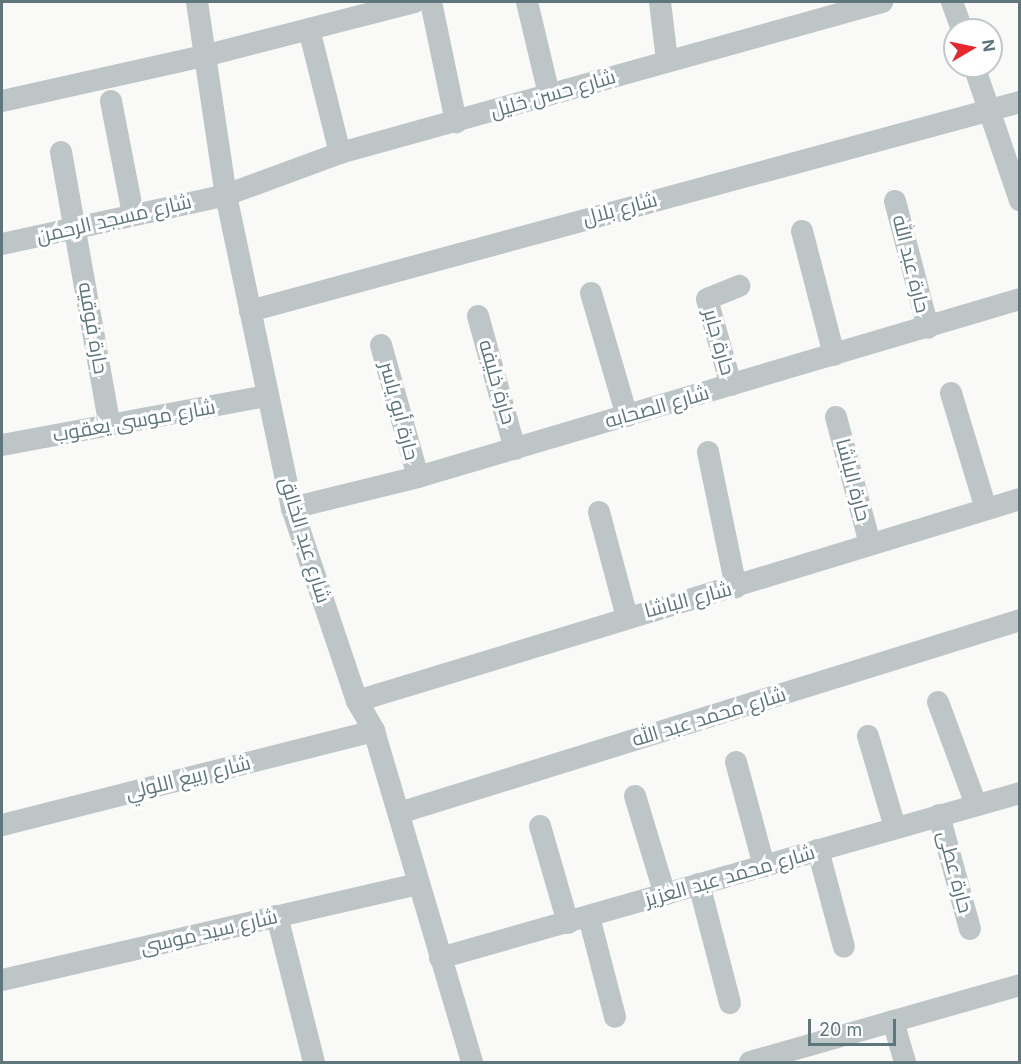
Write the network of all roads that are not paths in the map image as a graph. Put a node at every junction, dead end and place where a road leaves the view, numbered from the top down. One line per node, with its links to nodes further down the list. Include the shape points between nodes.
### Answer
1 (197, 2): 11 (street, شارع عبد الخالق)
2 (414, 2): 10 (street)
3 (431, 2): 19 (street)
4 (527, 2): 14 (street)
5 (660, 2): 12 (street)
6 (882, 2): 8 (street, شارع حسن خليل)
7 (952, 2): 9 (street)
8 (811, 12): 12 (street, شارع حسن خليل)
9 (958, 18)
10 (309, 29): 11 (street); 21 (street)
11 (208, 55): 15 (street); 22 (street, شارع عبد الخالق)
12 (667, 60): 14 (street, شارع حسن خليل)
13 (979, 78): 18 (street)
14 (549, 94): 19 (street, شارع حسن خليل)
15 (2, 101)
16 (111, 101): 25 (street)
17 (1020, 102): 18 (street, شارع بلال)
18 (990, 111): 23 (street); 32 (street, شارع بلال)
19 (456, 122): 21 (street, شارع حسن خليل)
20 (62, 152): 26 (street, حارة فوقيه)
21 (340, 153): 22 (street, شارع حسن خليل)
22 (226, 195): 25 (street, شارع مسجد الرحمن); 32 (street, شارع عبد الخالق)
23 (1020, 200)
24 (895, 201): 34 (street, حارة عبد الله)
25 (133, 214): 26 (street, شارع مسجد الرحمن)
26 (75, 229): 28 (street, شارع مسجد الرحمن); 42 (street, حارة فوقيه)
27 (802, 231): 36 (street)
28 (2, 244)
29 (740, 286): 37 (street, حارة جابر, via 707,299)
30 (591, 293): 40 (street)
31 (1020, 299): 34 (street, شارع الصحابه)
32 (250, 311): 39 (street, شارع عبد الخالق)
33 (478, 316): 44 (street, حارة خليفه)
34 (928, 328): 36 (street, شارع الصحابه)
35 (381, 345): 46 (street, حارة أبو ياسر)
36 (834, 355): 37 (street, شارع الصحابه)
37 (731, 385): 40 (street, شارع الصحابه)
38 (951, 393): 49 (street)
39 (266, 396): 42 (street, شارع موسى يعقوب); 48 (street, شارع عبد الخالق)
40 (627, 416): 44 (street, شارع الصحابه)
41 (836, 417): 51 (street, حارة الباشا)
42 (110, 426): 43 (street, شارع موسى يعقوب)
43 (2, 445)
44 (515, 449): 46 (street, شارع الصحابه)
45 (708, 452): 52 (street)
46 (417, 477): 48 (street, شارع الصحابه)
47 (1020, 499): 49 (street, شارع الباشا)
48 (292, 508): 55 (street, شارع عبد الخالق)
49 (986, 509): 51 (street, شارع الباشا)
50 (599, 512): 53 (street)
51 (870, 544): 52 (street, شارع الباشا)
52 (736, 587): 53 (street, شارع الباشا)
53 (627, 617): 55 (street, شارع الباشا)
54 (1020, 620): 63 (street, شارع محمد عبد الله)
55 (357, 701): 57 (street, شارع عبد الخالق)
56 (938, 702): 62 (street)
57 (374, 731): 63 (street, شارع عبد الخالق); 65 (street, شارع ربيع اللولي)
58 (868, 736): 67 (street)
59 (736, 762): 69 (street)
60 (1020, 793): 62 (street, شارع محمد عبد العزيز)
61 (635, 796): 72 (street)
62 (976, 805): 64 (street, شارع محمد عبد العزيز)
63 (399, 813): 70 (street, شارع عبد الخالق)
64 (939, 815): 67 (street, شارع محمد عبد العزيز); 75 (street, حارة عطى)
65 (2, 825)
66 (540, 826): 74 (street)
67 (895, 827): 68 (street, شارع محمد عبد العزيز)
68 (818, 849): 69 (street, شارع محمد عبد العزيز); 76 (street)
69 (764, 866): 71 (street, شارع محمد عبد العزيز)
70 (417, 884): 73 (street, شارع سيد موسى); 77 (street, شارع عبد الخالق)
71 (699, 885): 72 (street, شارع محمد عبد العزيز); 80 (street)
72 (664, 895): 74 (street, شارع محمد عبد العزيز)
73 (277, 916): 78 (street, شارع سيد موسى); 84 (street)
74 (579, 920): 77 (street, شارع محمد عبد العزيز); 81 (street)
75 (970, 929)
76 (844, 946)
77 (440, 958): 85 (street, شارع عبد الخالق)
78 (2, 980)
79 (1020, 985): 82 (street)
80 (730, 1003)
81 (615, 1017)
82 (893, 1021): 83 (street); 86 (street)
83 (764, 1060)
84 (314, 1062)
85 (472, 1062)
86 (905, 1062)

